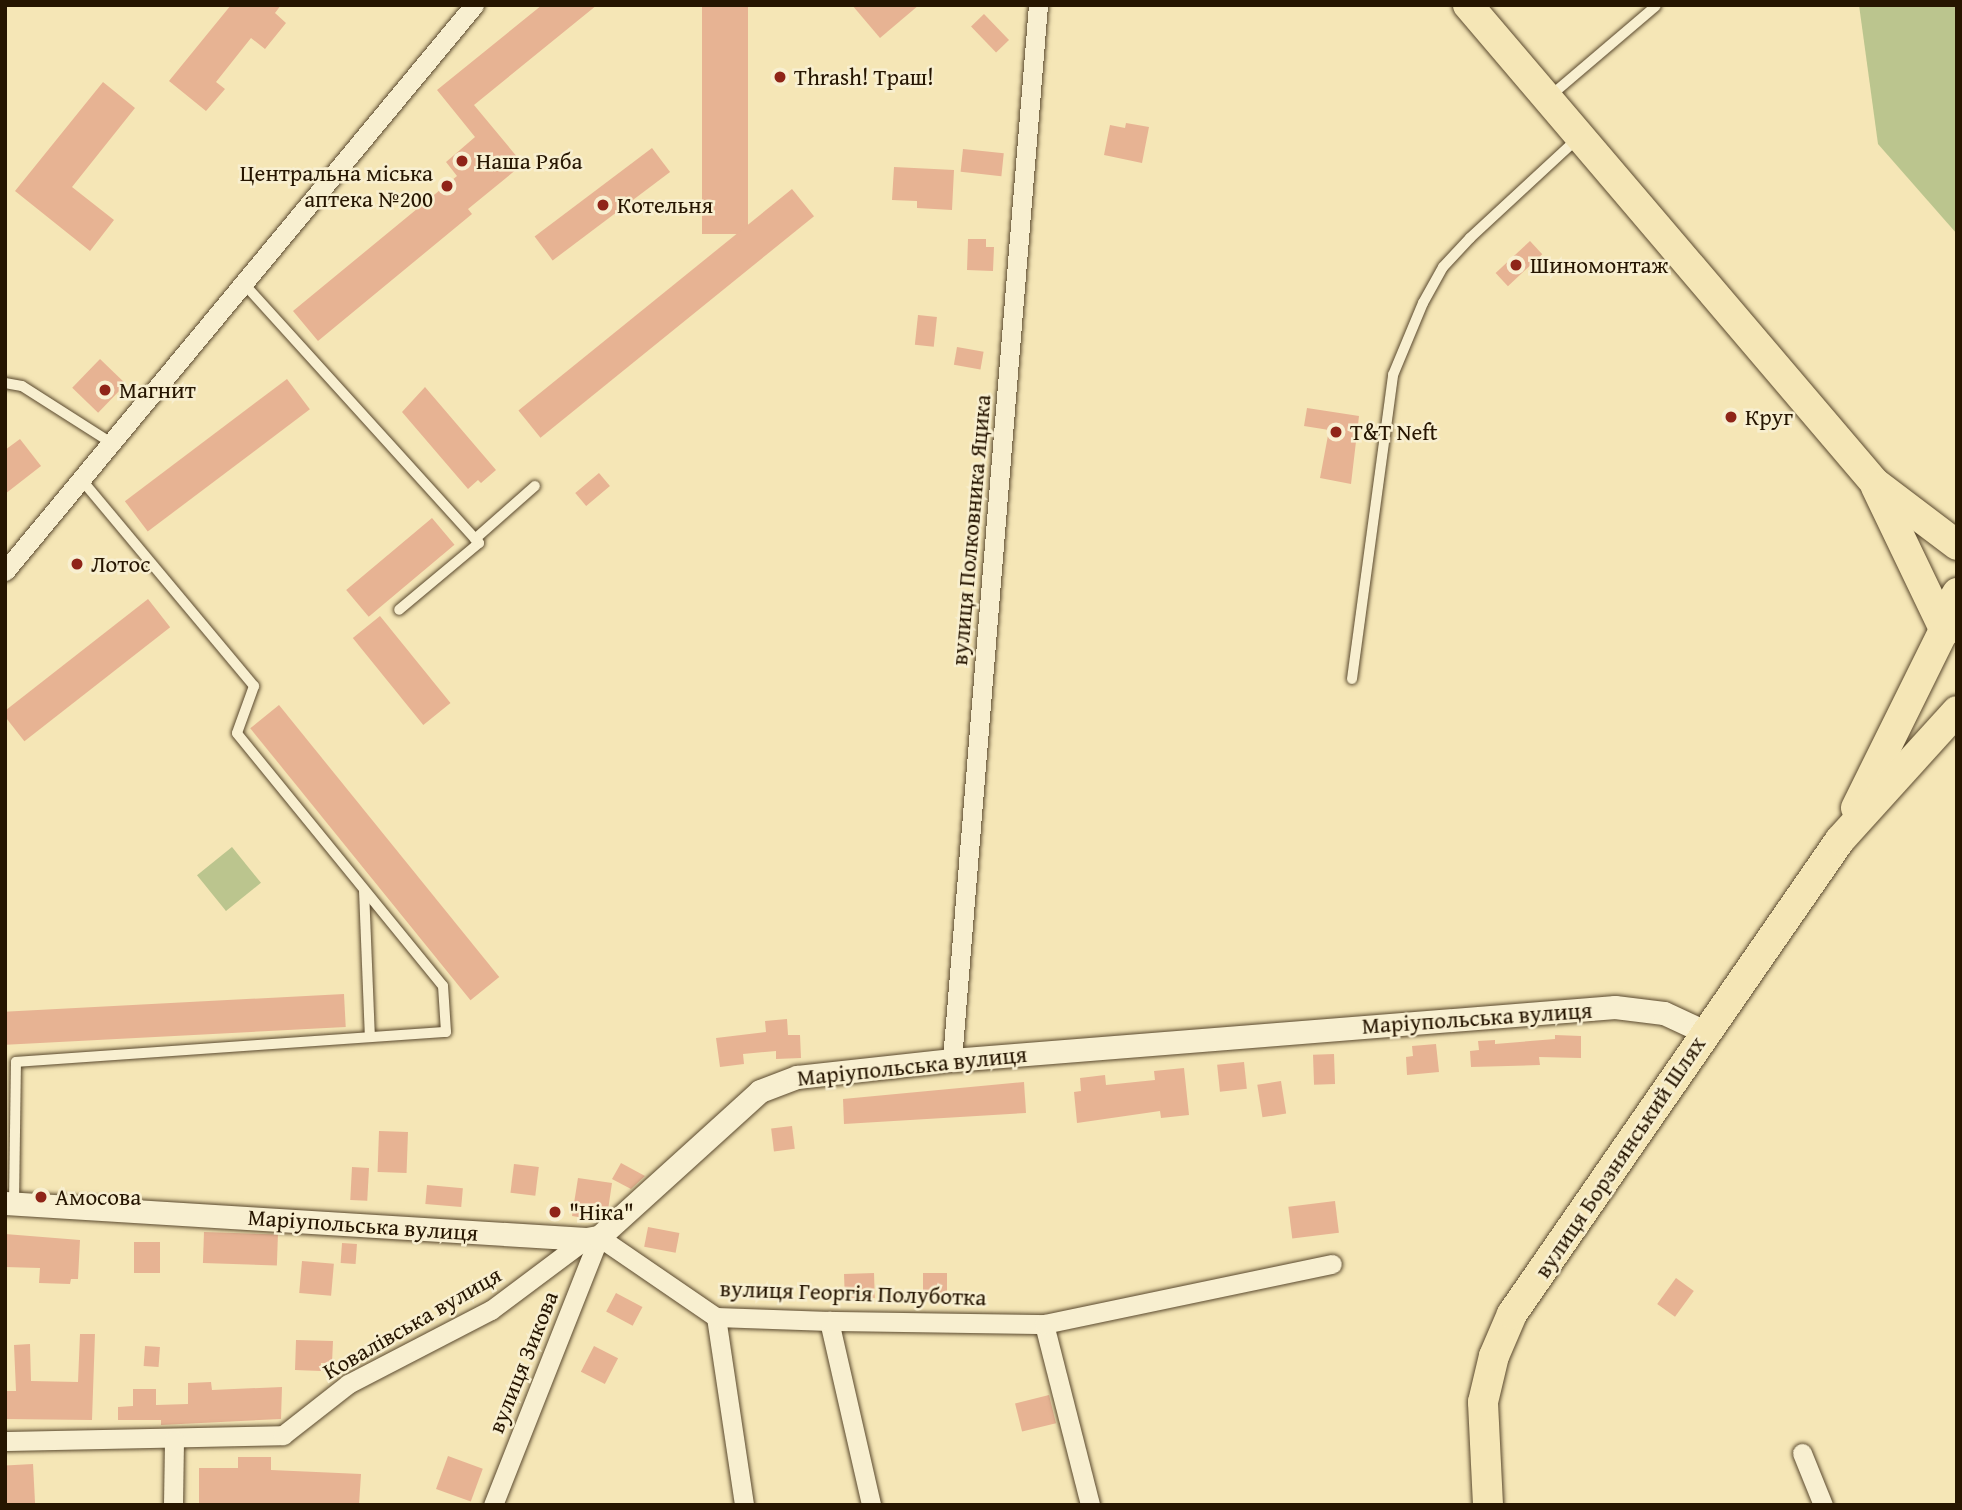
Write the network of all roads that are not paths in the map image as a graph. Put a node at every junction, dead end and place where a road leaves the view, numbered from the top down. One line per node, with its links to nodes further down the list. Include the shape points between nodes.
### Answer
1 (474, 5): 7 (street)
2 (1038, 5): 25 (street, вулиця Полковника Яцика)
3 (1468, 5): 5 (main road)
4 (1656, 6): 5 (lane)
5 (1545, 100): 6 (main road)
6 (1578, 139): 11 (main road); 19 (lane, via 1443,267 1413,327 1393,375)
7 (246, 286): 9 (street); 13 (lane)
8 (5, 383): 9 (lane, via 22,386)
9 (110, 442): 10 (street)
10 (81, 478): 15 (street); 22 (lane, via 254,685 237,733)
11 (1875, 483): 14 (main road); 18 (main road)
12 (535, 486): 13 (lane)
13 (475, 538): 17 (lane, via 479,543)
14 (1957, 545)
15 (5, 571)
16 (1957, 593): 18 (main road, вулиця Борзнянський Шлях, via 1944,615)
17 (399, 610)
18 (1950, 639): 21 (main road, вулиця Борзнянський Шлях)
19 (1352, 679)
20 (1957, 711): 21 (main road, вулиця Борзнянський Шлях)
21 (1840, 840): 23 (main road, вулиця Борзнянський Шлях)
22 (364, 889): 24 (lane); 24 (lane, via 443,986 446,1032)
23 (1705, 1031): 25 (street, Маріупольська вулиця, via 1664,1013 1615,1007); 40 (main road, вулиця Борзнянський Шлях, via 1513,1314 1494,1356 1483,1402)
24 (370, 1037): 26 (lane, via 16,1062)
25 (952, 1060): 27 (street, Маріупольська вулиця, via 777,1083 741,1107)
26 (9, 1203): 27 (street, Маріупольська вулиця)
27 (593, 1238): 29 (street, вулиця Георгія Полуботка); 32 (street, Ковалівська вулиця, via 491,1310 348,1384 283,1435); 36 (street, вулиця Зикова)
28 (1332, 1264): 31 (street, вулиця Георгія Полуботка)
29 (716, 1317): 30 (street, вулиця Георгія Полуботка); 37 (street)
30 (829, 1321): 31 (street, вулиця Георгія Полуботка); 38 (street)
31 (1044, 1324): 39 (street)
32 (174, 1440): 33 (street, Ковалівська вулиця); 35 (street)
33 (5, 1441)
34 (1802, 1453): 41 (street)
35 (173, 1505)
36 (493, 1505)
37 (744, 1505)
38 (871, 1505)
39 (1090, 1505)
40 (1488, 1505)
41 (1823, 1505)

